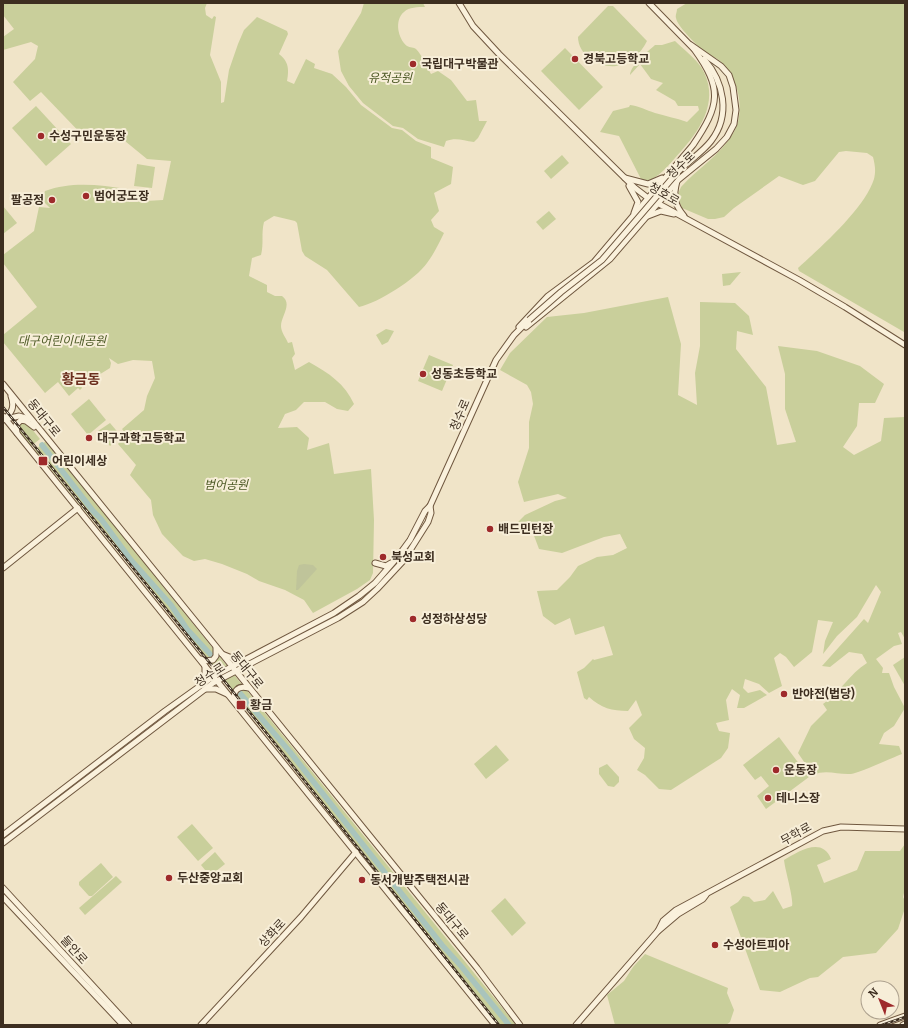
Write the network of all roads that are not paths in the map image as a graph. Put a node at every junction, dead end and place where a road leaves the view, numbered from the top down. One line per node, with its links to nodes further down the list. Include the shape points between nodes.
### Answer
1 (459, 3): 5 (main road, 청호로, via 485,40)
2 (649, 3): 3 (main road, 청수로)
3 (691, 45): 4 (main road, 청수로, via 708,70 714,84 715,98 712,114 705,128); 6 (main road, 청수로, via 711,66 718,78 722,94 722,114 711,141); 6 (main road, 청수로, via 721,66 729,76 736,110 734,124 727,137 716,149)
4 (669, 172): 5 (main road, via 658,181 648,184); 7 (main road, 청수로)
5 (622, 177): 9 (main road, 청호로); 12 (main road, via 638,202)
6 (676, 177): 8 (main road, 청수로); 11 (main road, via 674,201); 14 (main road, 청수로, bridge, via 602,260 561,292)
7 (663, 180): 8 (main road, via 663,188); 9 (main road, 청수로)
8 (670, 189): 10 (main road, 청수로)
9 (648, 198): 10 (main road, 청호로); 12 (main road, 청수로)
10 (658, 202): 11 (main road, 청호로); 13 (main road, 청수로)
11 (687, 220): 13 (main road, via 661,211 654,212); 15 (main road, 청호로, via 825,295)
12 (630, 221): 13 (main road, via 636,220); 14 (main road, 청수로, via 594,262 548,296 526,318)
13 (637, 226): 14 (main road, 청수로, via 610,259)
14 (514, 336): 22 (main road, 청수로, via 490,371)
15 (905, 345)
16 (3, 384): 17 (main road, 동대구로)
17 (9, 392): 18 (main road, via 14,407); 19 (main road, 동대구로)
18 (4, 418): 19 (main road, via 19,416); 21 (main road)
19 (32, 421): 20 (main road, 동대구로)
20 (44, 435): 21 (main road, via 22,420 16,427); 27 (main road, 동대구로)
21 (20, 438): 23 (main road)
22 (430, 506): 24 (main road, 청수로); 33 (main road, 청수로, via 431,513 404,560 363,602 338,618)
23 (78, 508): 26 (main road); 29 (main road)
24 (396, 559): 25 (main road, via 386,566); 30 (main road, 청수로, via 375,583 334,613)
25 (375, 563)
26 (3, 568)
27 (214, 646): 28 (main road, 동대구로); 29 (main road, via 217,653 213,660 205,661)
28 (220, 653): 30 (main road, via 236,659); 32 (main road, 동대구로)
29 (199, 657): 31 (main road)
30 (246, 658): 32 (main road, 청수로)
31 (205, 665): 35 (main road); 37 (main road, via 205,678)
32 (231, 666): 34 (main road, 동대구로); 35 (main road, 청수로)
33 (244, 666): 34 (main road, 청수로); 36 (main road)
34 (234, 671): 35 (main road, 청수로); 36 (main road, 동대구로)
35 (216, 678): 37 (main road, 청수로); 38 (main road, 청수로); 40 (main road)
36 (243, 682): 39 (main road, 동대구로)
37 (200, 686): 43 (main road, 청수로)
38 (205, 689): 40 (main road, via 219,690); 44 (main road, 청수로)
39 (250, 690): 41 (main road, via 245,687 238,688 234,696); 53 (main road, 동대구로, via 477,968)
40 (231, 697): 41 (main road)
41 (236, 702): 45 (main road)
42 (905, 829): 54 (main road, 무학로, via 842,827 823,831 706,895 658,931)
43 (3, 835)
44 (3, 843)
45 (356, 852): 51 (main road, 상화로, via 301,917); 52 (main road)
46 (3, 888): 50 (main road, 들안로)
47 (3, 897): 49 (main road, 들안로)
48 (905, 1016): 55 (main road)
49 (123, 1025)
50 (130, 1025)
51 (201, 1025)
52 (495, 1025)
53 (520, 1025)
54 (576, 1025)
55 (880, 1025)

